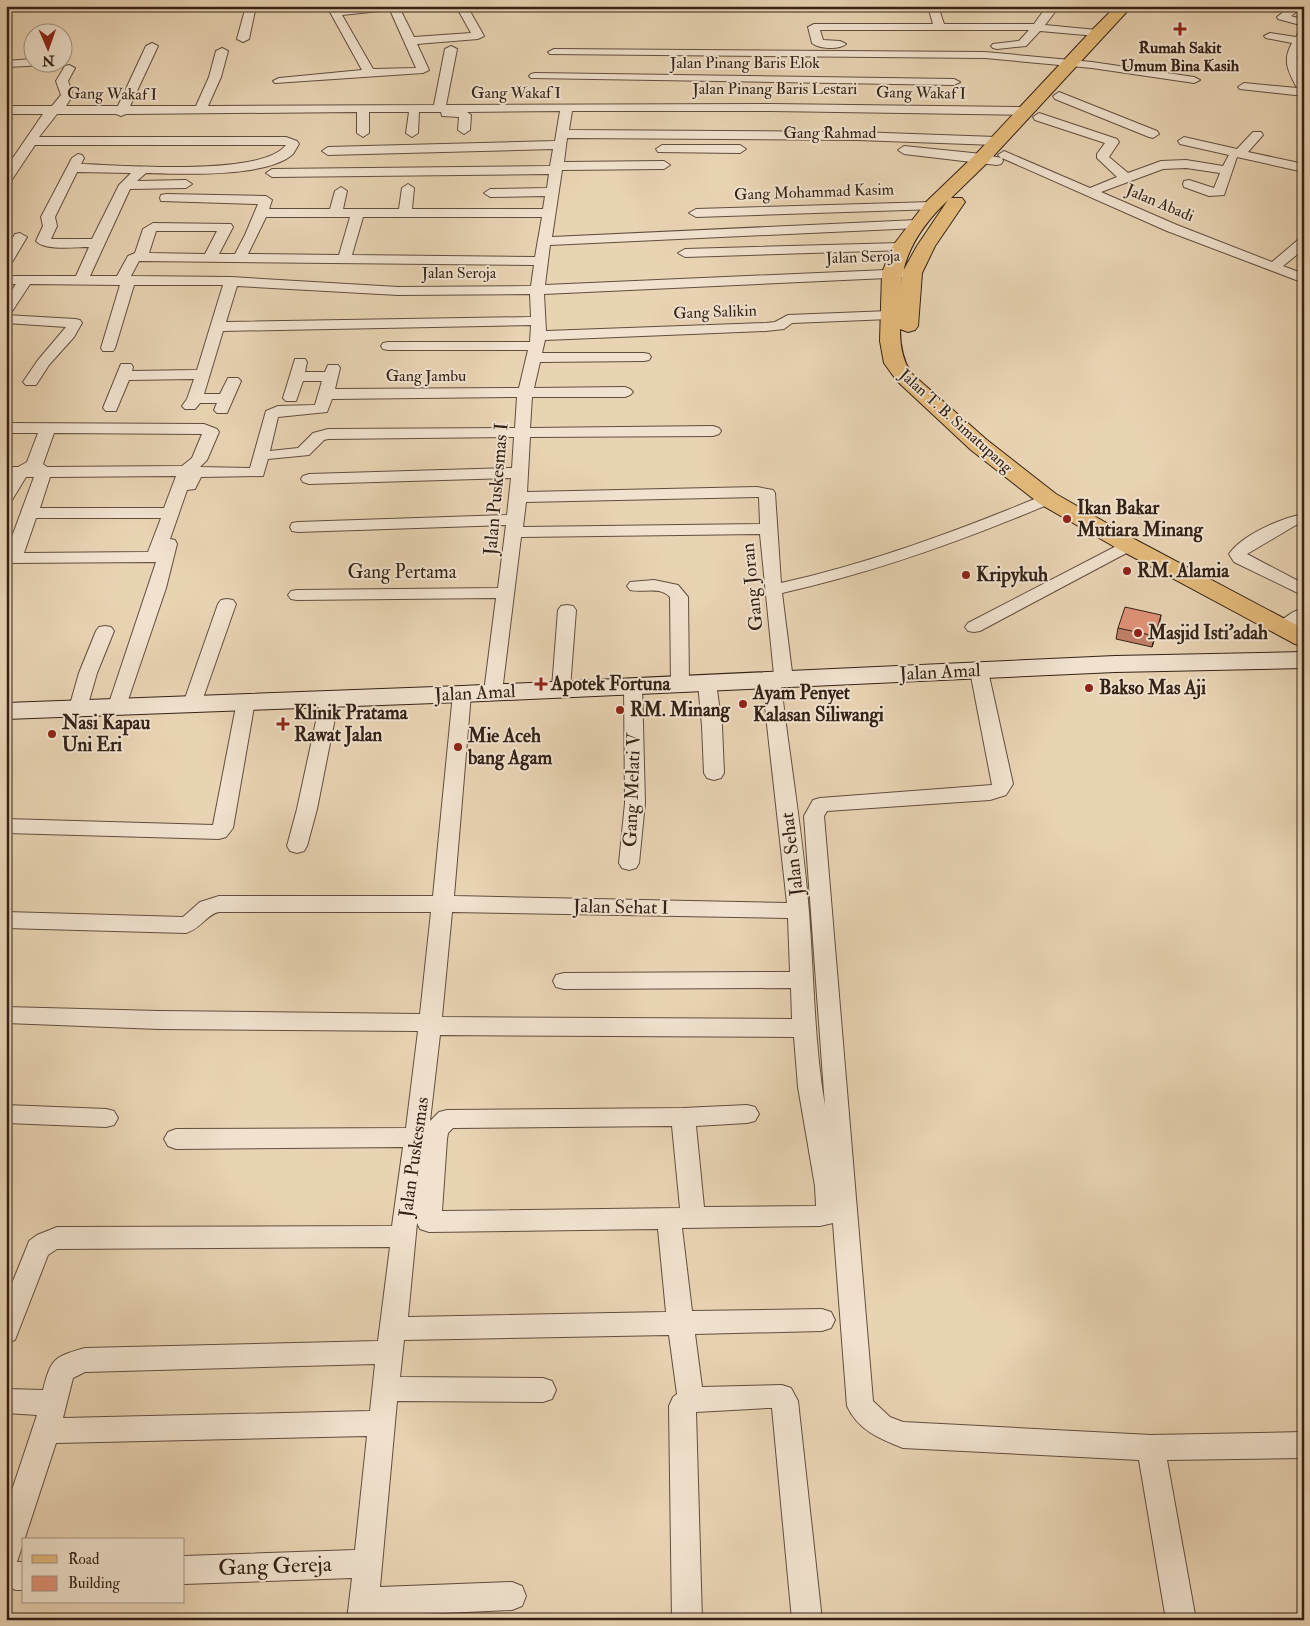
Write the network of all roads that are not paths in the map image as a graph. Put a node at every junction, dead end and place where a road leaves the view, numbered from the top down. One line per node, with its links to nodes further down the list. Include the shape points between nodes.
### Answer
1 (251, 6): 21 (street)
2 (400, 6): 9 (street)
3 (449, 6): 19 (street)
4 (461, 6): 19 (street, via 478,36)
5 (876, 6): 11 (street)
6 (933, 6): 14 (street)
7 (1052, 6): 15 (street)
8 (1299, 6): 13 (street, via 1282,17)
9 (393, 7): 10 (street); 22 (street)
10 (334, 9): 36 (street)
11 (854, 9)
12 (1132, 9): 16 (main road, Jalan T. B. Simatupang); 17 (main road, Jalan T. B. Simatupang)
13 (1304, 23)
14 (940, 26): 15 (street); 15 (street, via 813,28 817,42 821,44 1011,46 1027,40)
15 (1036, 27): 17 (street)
16 (1121, 32)
17 (1097, 33): 30 (main road, Jalan T. B. Simatupang)
18 (1270, 36): 20 (street)
19 (467, 38): 22 (street)
20 (1302, 38): 44 (street, via 1290,57 1290,66)
21 (242, 39)
22 (410, 41): 36 (street, via 423,70)
23 (152, 46): 51 (street)
24 (451, 49): 46 (street)
25 (222, 51): 50 (street)
26 (554, 52): 28 (street)
27 (1103, 52): 33 (main road, Jalan T. B. Simatupang)
28 (652, 53): 34 (street); 38 (street)
29 (984, 55): 30 (street); 34 (street); 41 (street)
30 (1072, 62): 33 (street); 54 (main road, Jalan T. B. Simatupang)
31 (22, 63): 32 (street)
32 (6, 64)
33 (1092, 65): 39 (street); 42 (main road, Jalan T. B. Simatupang)
34 (786, 66): 38 (street, Jalan Pinang Baris Elok); 41 (street, Jalan Pinang Baris Elok); 45 (street)
35 (65, 72): 49 (street, via 62,81 67,95)
36 (368, 73): 40 (street)
37 (535, 76): 38 (street, Jalan Pinang Baris Elok)
38 (650, 79): 45 (street, Jalan Pinang Baris Lestari, via 648,100 654,104)
39 (1194, 80)
40 (279, 81)
41 (954, 82): 45 (street, Jalan Pinang Baris Lestari, via 932,105 925,107)
42 (1068, 87): 54 (main road, Jalan T. B. Simatupang); 60 (street)
43 (1244, 87): 44 (street)
44 (1304, 91)
45 (791, 106)
46 (439, 109): 47 (street, Gang Wakaf I); 52 (street, Gang Wakaf I)
47 (566, 109): 54 (street, Gang Wakaf I, via 928,109); 61 (street, Jalan Puskesmas I)
48 (12, 110): 49 (street, Gang Wakaf I); 55 (street)
49 (53, 110): 51 (street, Gang Wakaf I); 65 (street)
50 (200, 111): 51 (street, Gang Wakaf I); 52 (street, Gang Wakaf I)
51 (121, 112)
52 (364, 112): 53 (street); 59 (street)
53 (414, 114): 57 (street, via 464,113); 58 (street)
54 (1033, 114): 72 (main road, Jalan T. B. Simatupang); 82 (street, Gang Wakaf I, via 1113,142 1103,158)
55 (6, 126)
56 (934, 127): 62 (street, via 882,125 869,128)
57 (464, 130)
58 (412, 132)
59 (363, 133)
60 (1153, 134)
61 (561, 135): 62 (street); 70 (street); 75 (street, Jalan Puskesmas I)
62 (861, 136): 72 (street)
63 (1258, 136): 71 (street)
64 (86, 140): 65 (street); 74 (street); 78 (street, via 286,141 293,144 292,148 273,159 236,168)
65 (32, 141): 81 (street)
66 (1184, 141): 71 (street)
67 (751, 148): 69 (street)
68 (790, 148): 72 (street, Gang Rahmad)
69 (662, 149)
70 (328, 150)
71 (1238, 152): 76 (street); 79 (street)
72 (995, 154): 89 (street, Jalan Abadi); 92 (main road, Jalan T. B. Simatupang); 115 (main road, Jalan T. B. Simatupang)
73 (664, 165): 75 (street)
74 (72, 168): 77 (street); 104 (street, via 48,217 50,226 44,242)
75 (556, 168): 80 (street); 88 (street, Jalan Puskesmas I)
76 (1304, 168)
77 (143, 169): 78 (street); 84 (street)
78 (208, 170): 84 (street, via 182,185)
79 (1227, 170): 82 (street, via 1171,164 1154,167); 83 (street, via 1219,192 1209,192)
80 (272, 173)
81 (6, 178)
82 (1127, 179): 89 (street)
83 (1189, 184)
84 (125, 185): 104 (street)
85 (408, 188): 95 (street)
86 (341, 191): 93 (street)
87 (490, 192): 88 (street)
88 (552, 192): 97 (street, Jalan Puskesmas I)
89 (1090, 192): 101 (street, Jalan Abadi)
90 (814, 197): 92 (street)
91 (166, 198): 96 (street, via 263,198 266,201)
92 (937, 202): 98 (street, Gang Mohammad Kasim); 100 (main road, Jalan T. B. Simatupang)
93 (336, 212): 94 (street); 96 (street)
94 (358, 212): 95 (street); 112 (street)
95 (405, 212): 97 (street)
96 (261, 213): 111 (street)
97 (549, 213): 107 (street, Jalan Puskesmas I)
98 (696, 213)
99 (1186, 222): 101 (street)
100 (917, 224): 106 (main road, Jalan T. B. Simatupang); 107 (street)
101 (1172, 228): 114 (street, Jalan Abadi)
102 (20, 237): 113 (street)
103 (1304, 242): 114 (street)
104 (96, 243): 119 (street)
105 (650, 245): 107 (street)
106 (901, 248): 108 (street); 115 (main road, Jalan T. B. Simatupang)
107 (543, 251): 112 (street); 122 (street, Jalan Puskesmas I)
108 (685, 253)
109 (141, 257): 110 (street); 110 (street, via 153,227 226,227); 120 (street, via 133,259)
110 (210, 257): 111 (street)
111 (240, 258): 112 (street)
112 (344, 260)
113 (6, 261)
114 (1274, 267): 116 (street, Jalan Abadi)
115 (902, 273): 122 (street, Jalan Seroja); 124 (main road, Jalan T. B. Simatupang); 144 (main road, Jalan T. B. Simatupang, via 909,349 917,369)
116 (1304, 279)
117 (6, 280): 118 (street, Jalan Seroja)
118 (26, 280): 119 (street, Jalan Seroja); 123 (street)
119 (81, 281): 120 (street, Jalan Seroja)
120 (125, 281): 121 (street, Jalan Seroja); 130 (street)
121 (231, 281): 122 (street, Jalan Seroja, via 398,291); 127 (street)
122 (538, 290): 128 (street, Jalan Puskesmas I)
123 (6, 310)
124 (890, 315): 128 (street, Gang Salikin, via 788,319 779,326 766,328); 144 (main road, Jalan T. B. Simatupang, via 894,363 904,377)
125 (6, 319): 137 (street, via 75,323 70,334)
126 (674, 320): 128 (street)
127 (216, 327): 128 (street); 133 (street)
128 (537, 337): 129 (street); 131 (street); 139 (street, Jalan Puskesmas I)
129 (388, 346)
130 (108, 348)
131 (644, 357)
132 (300, 362): 134 (street)
133 (203, 374): 136 (street, via 192,402 224,404); 141 (street, via 125,371)
134 (296, 377): 135 (street, Gang Jambu); 140 (street)
135 (331, 379): 139 (street, Gang Jambu); 185 (street, via 322,409 270,414 257,473 194,473)
136 (234, 381)
137 (31, 382)
138 (625, 392): 139 (street, Gang Jambu)
139 (525, 393): 146 (street, Jalan Puskesmas I)
140 (291, 398)
141 (111, 408)
142 (6, 428): 143 (street)
143 (48, 428): 148 (street); 149 (street, via 210,430 199,460)
144 (969, 428): 154 (main road, Jalan T. B. Simatupang, via 1006,468); 170 (main road, Jalan T. B. Simatupang, via 1048,485 1094,513)
145 (713, 431): 146 (street)
146 (521, 434): 147 (street, via 328,434 319,436 303,452); 150 (street, Jalan Puskesmas I)
147 (272, 455)
148 (26, 470): 149 (street); 153 (street); 155 (street)
149 (186, 471): 156 (street)
150 (518, 473): 151 (street); 152 (street, Jalan Puskesmas I)
151 (309, 478)
152 (518, 496): 158 (street, Jalan Puskesmas I); 160 (street, Gang Joran, via 764,492 768,496)
153 (6, 497)
154 (1048, 499): 161 (main road, Jalan T. B. Simatupang); 164 (street, via 975,530 875,565)
155 (30, 513): 156 (street); 162 (street)
156 (170, 513): 162 (street, via 155,557)
157 (1304, 520): 165 (street, via 1291,521 1242,548 1238,554 1240,558)
158 (514, 526): 159 (street); 160 (street); 166 (street, Jalan Puskesmas I)
159 (298, 527)
160 (768, 529): 164 (street, Gang Joran)
161 (1128, 545): 170 (main road, Jalan T. B. Simatupang); 171 (street)
162 (10, 557)
163 (636, 586): 177 (street, via 673,588 677,592)
164 (773, 590): 175 (street, Gang Joran)
165 (1304, 591)
166 (506, 594): 167 (street, Gang Pertama); 180 (street, Jalan Puskesmas I)
167 (297, 595)
168 (227, 604): 184 (street)
169 (567, 610): 179 (street)
170 (1298, 625)
171 (974, 626)
172 (104, 630): 186 (street)
173 (1304, 660): 174 (street, Jalan Amal)
174 (979, 670): 175 (street, Jalan Amal); 220 (street, via 1003,784 999,790 820,805 814,816 860,1406 880,1426 903,1435)
175 (777, 680): 176 (street, Jalan Amal); 193 (street, Jalan Sehat)
176 (707, 683): 177 (street, Jalan Amal); 188 (street)
177 (680, 684): 178 (street, Jalan Amal)
178 (633, 686): 179 (street, Jalan Amal); 191 (street, Gang Melati V, via 635,803)
179 (561, 688): 180 (street, Jalan Amal)
180 (494, 692): 181 (street, Jalan Amal)
181 (462, 694): 182 (street, Jalan Amal); 192 (street, Jalan Puskesmas)
182 (330, 698): 183 (street, Jalan Amal); 190 (street)
183 (246, 702): 184 (street, Jalan Amal); 189 (street, via 223,828 219,832)
184 (192, 704): 185 (street, Jalan Amal)
185 (117, 706): 186 (street, Jalan Amal)
186 (78, 708): 187 (street, Jalan Amal)
187 (6, 711)
188 (714, 773)
189 (8, 830)
190 (297, 846)
191 (629, 863)
192 (443, 904): 193 (street, Jalan Sehat I); 194 (street, Jalan Sehat I, via 211,904 202,909 192,922 180,925); 198 (street, Jalan Puskesmas)
193 (798, 911): 195 (street, Jalan Sehat)
194 (6, 920)
195 (800, 980): 196 (street); 199 (street, Jalan Sehat)
196 (564, 981)
197 (6, 1015): 198 (street)
198 (430, 1025): 199 (street); 204 (street, Jalan Puskesmas)
199 (804, 1028): 206 (street, Jalan Sehat, via 829,1214)
200 (6, 1114): 203 (street)
201 (747, 1114): 202 (street)
202 (684, 1117): 206 (street); 207 (street, via 447,1119 437,1129)
203 (106, 1118)
204 (417, 1137): 205 (street); 207 (street, Jalan Puskesmas)
205 (176, 1139)
206 (681, 1218): 207 (street); 209 (street)
207 (412, 1227): 210 (street, via 57,1238 38,1250); 211 (street, Jalan Puskesmas)
208 (822, 1320): 209 (street)
209 (680, 1324): 211 (street); 214 (street)
210 (6, 1332)
211 (391, 1340): 212 (street, Jalan Puskesmas); 216 (street, via 75,1361 61,1372)
212 (386, 1389): 213 (street); 217 (street, Jalan Puskesmas)
213 (543, 1390)
214 (691, 1400): 228 (street, via 682,1406); 229 (street, via 767,1396 782,1397 785,1401)
215 (6, 1402): 216 (street)
216 (53, 1403): 218 (street)
217 (382, 1423): 218 (street); 222 (street, Jalan Puskesmas)
218 (47, 1431): 221 (street)
219 (1304, 1445): 220 (street)
220 (1151, 1448): 230 (street)
221 (6, 1555)
222 (367, 1563): 223 (street, Gang Gereja); 227 (street, Jalan Puskesmas)
223 (185, 1570)
224 (6, 1572): 225 (street)
225 (22, 1576)
226 (512, 1596): 227 (street)
227 (363, 1611)
228 (687, 1620)
229 (807, 1620)
230 (1181, 1620)

